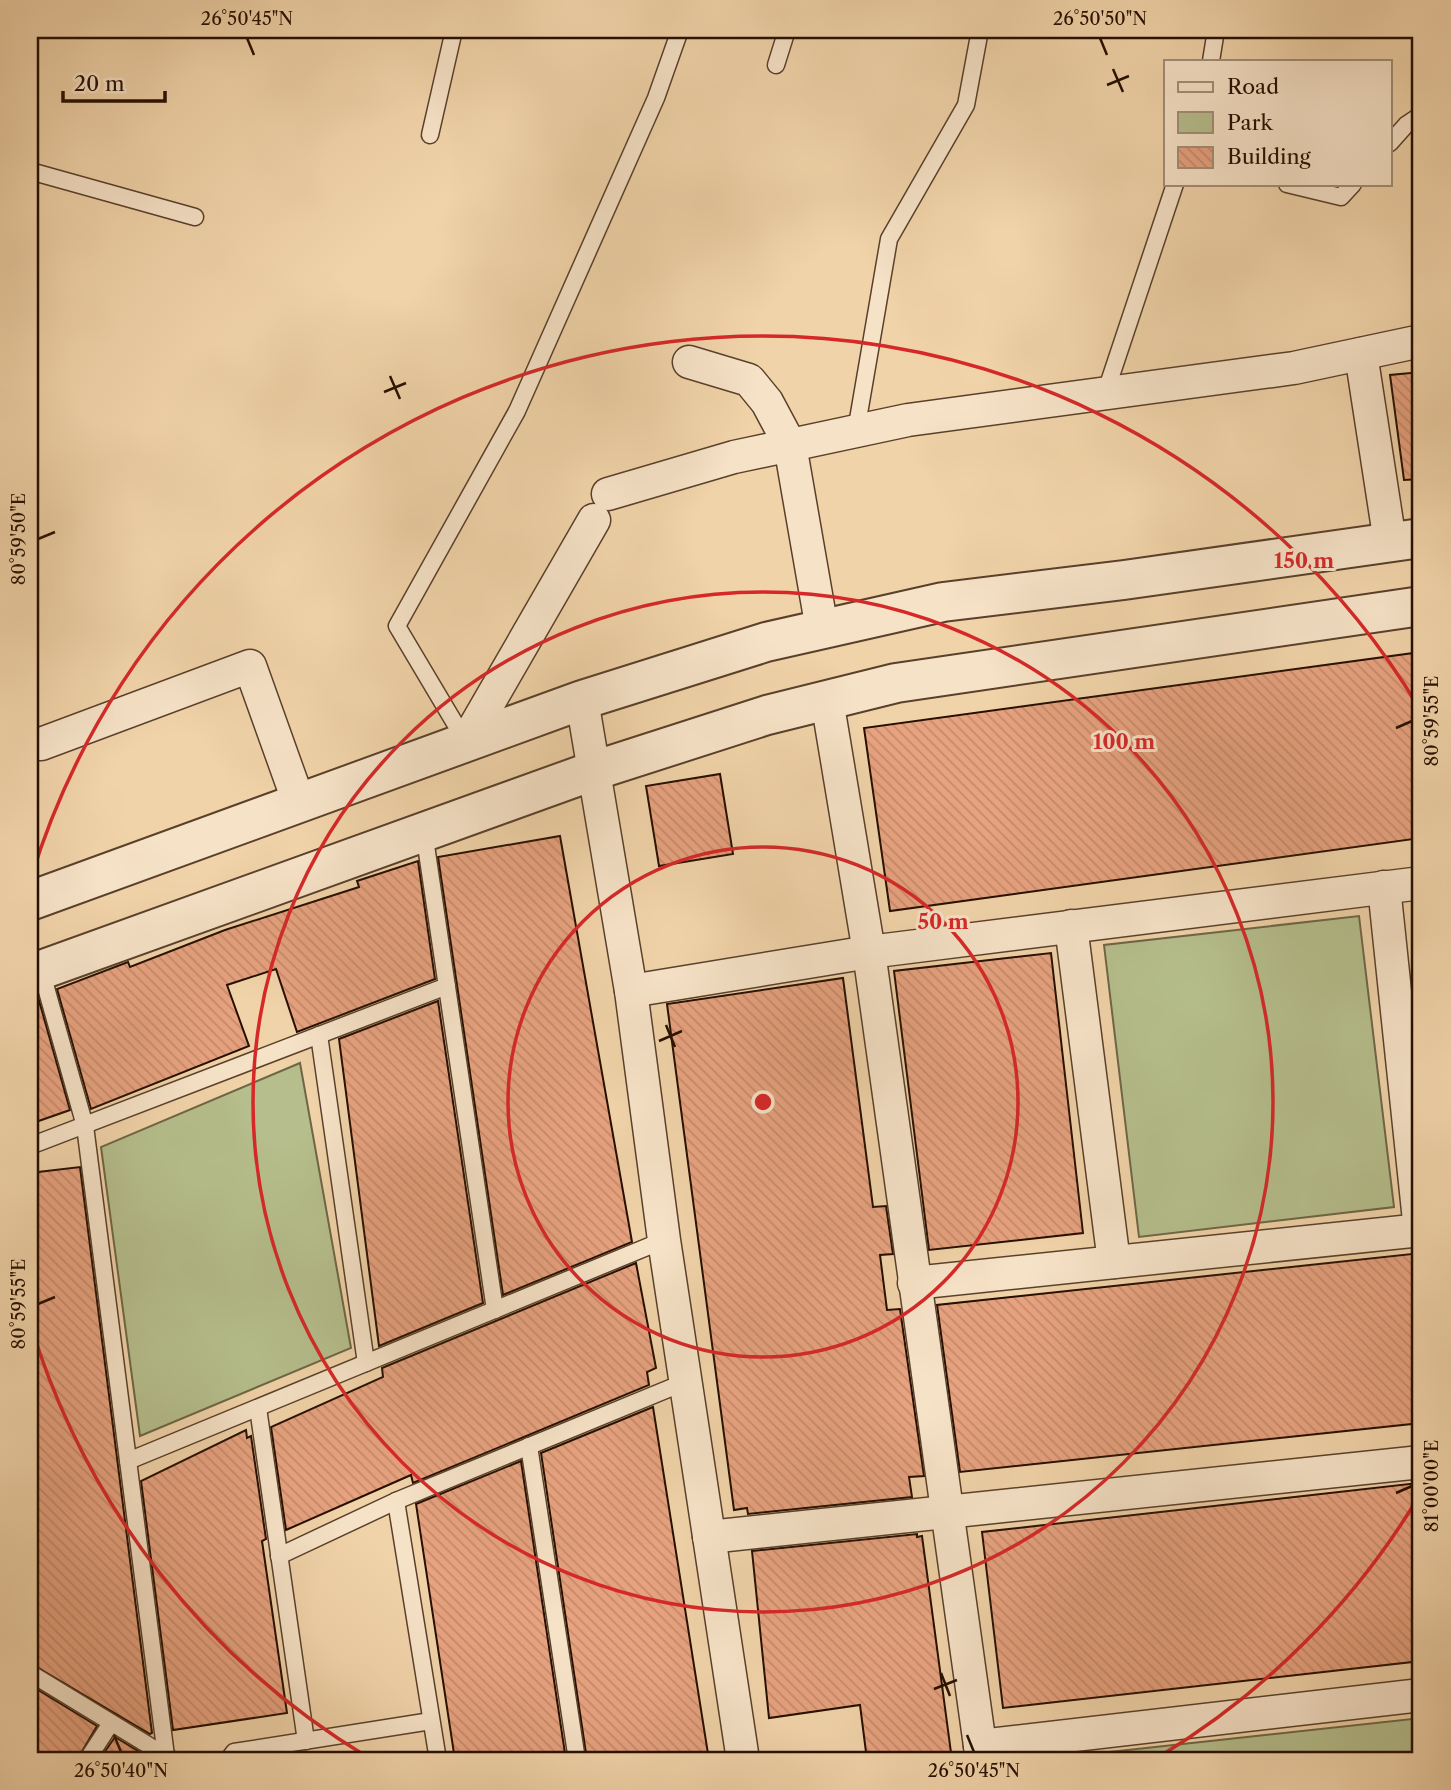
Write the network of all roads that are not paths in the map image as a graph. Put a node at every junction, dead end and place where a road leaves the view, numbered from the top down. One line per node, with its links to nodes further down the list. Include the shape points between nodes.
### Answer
1 (454, 30): 9 (lane)
2 (680, 30): 28 (lane, via 656,98 517,411 397,626)
3 (787, 30): 7 (lane)
4 (980, 30): 20 (lane, via 966,105 889,239)
5 (1216, 30): 6 (lane)
6 (1211, 60)
7 (776, 65)
8 (1421, 115): 10 (lane)
9 (430, 135)
10 (1392, 141)
11 (30, 171): 15 (lane)
12 (1174, 186): 19 (lane)
13 (1295, 186): 14 (lane, via 1341,197)
14 (1351, 186)
15 (195, 217)
16 (1421, 341): 17 (street)
17 (1362, 354): 19 (street); 22 (street)
18 (689, 362): 21 (street, via 749,380)
19 (1105, 394): 20 (street)
20 (856, 431): 21 (street)
21 (790, 445): 24 (street); 28 (street, via 734,457 601,507)
22 (1406, 540): 24 (street, via 943,602)
23 (1421, 606): 26 (street, via 896,683)
24 (822, 629): 25 (street)
25 (582, 700): 28 (street); 29 (street)
26 (827, 700): 29 (street); 36 (street)
27 (30, 741): 30 (street, via 41,744 250,666)
28 (466, 742): 30 (street)
29 (593, 771): 31 (street); 39 (street)
30 (299, 803): 34 (street)
31 (424, 832): 37 (street); 38 (lane)
32 (1421, 883): 33 (street)
33 (1384, 887): 35 (street); 43 (street)
34 (30, 901)
35 (1071, 926): 36 (street); 45 (street)
36 (869, 952): 39 (street); 46 (street)
37 (35, 972): 41 (lane)
38 (447, 986): 40 (lane); 47 (lane)
39 (631, 990): 44 (street)
40 (318, 1035): 41 (lane); 48 (lane)
41 (85, 1126): 42 (lane); 52 (lane)
42 (30, 1146)
43 (1421, 1230): 45 (street)
44 (664, 1240): 47 (lane); 49 (street)
45 (1114, 1262): 46 (street)
46 (914, 1283): 55 (street)
47 (495, 1310): 48 (lane)
48 (366, 1363): 50 (lane)
49 (685, 1382): 51 (lane); 56 (street)
50 (258, 1408): 52 (lane); 57 (lane)
51 (529, 1447): 54 (lane); 68 (lane)
52 (128, 1461): 64 (lane)
53 (1421, 1462): 55 (street)
54 (396, 1501): 57 (lane); 60 (lane)
55 (948, 1512): 56 (street); 63 (street)
56 (709, 1537): 69 (street)
57 (279, 1556): 62 (lane)
58 (30, 1673): 61 (lane)
59 (1421, 1695): 63 (street)
60 (431, 1721): 62 (lane); 67 (lane)
61 (111, 1723): 64 (lane); 65 (lane)
62 (306, 1741): 66 (lane, via 234,1752)
63 (981, 1753)
64 (169, 1758)
65 (87, 1760)
66 (228, 1760)
67 (438, 1760)
68 (576, 1760)
69 (743, 1760)

